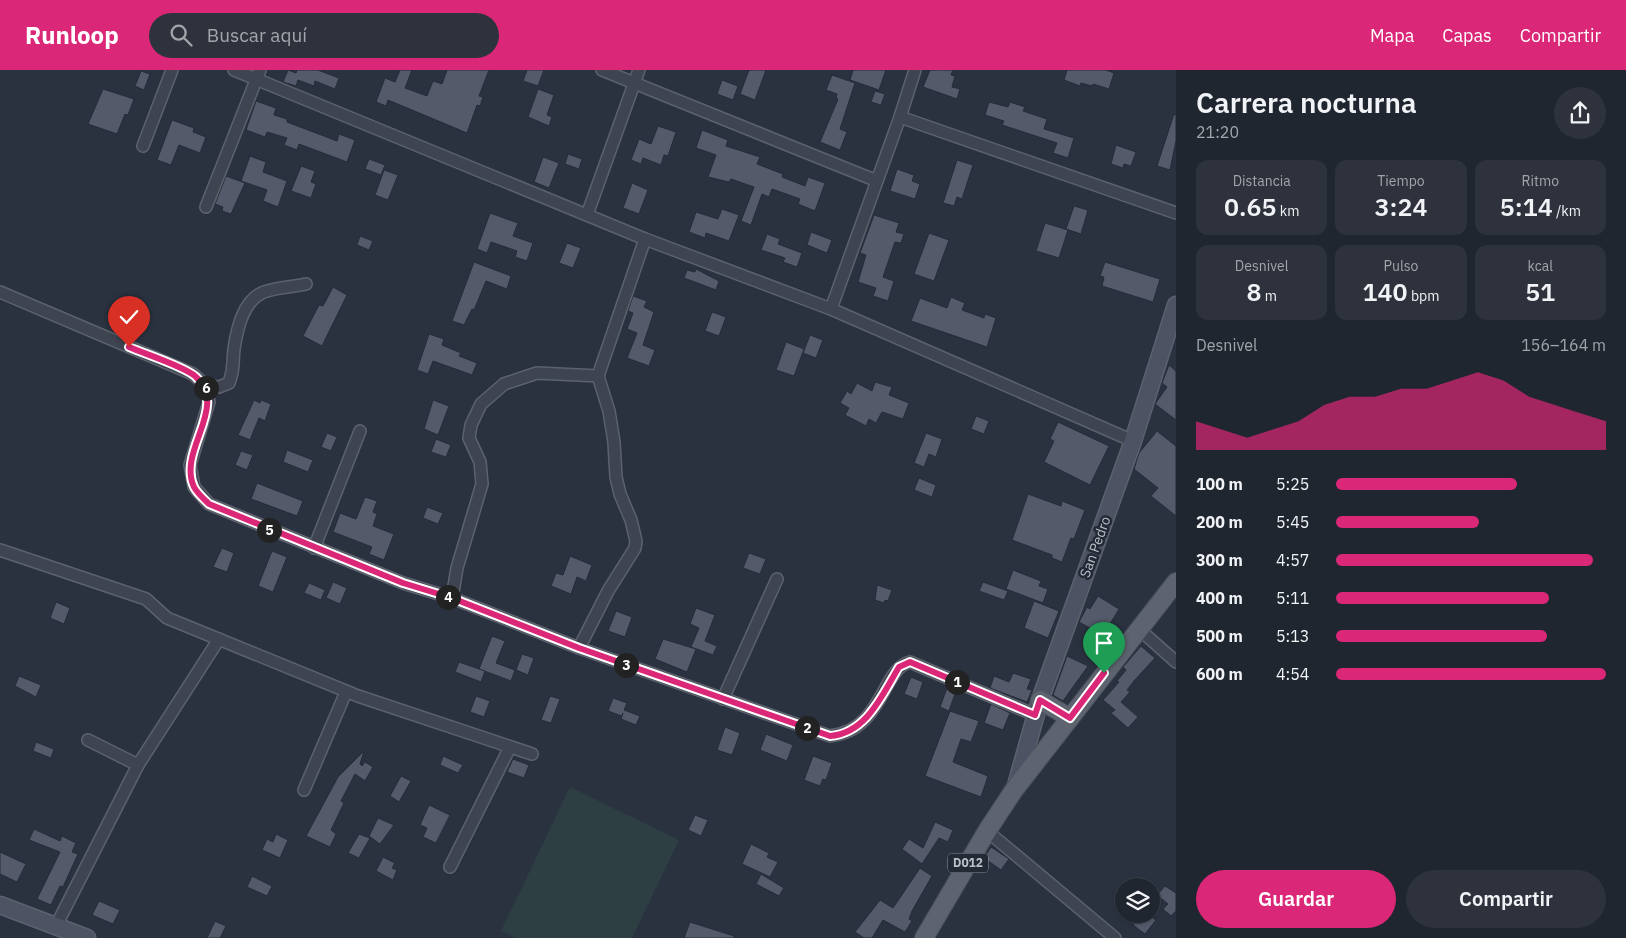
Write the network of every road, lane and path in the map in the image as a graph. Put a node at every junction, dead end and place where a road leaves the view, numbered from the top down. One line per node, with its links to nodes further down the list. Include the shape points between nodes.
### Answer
1 (172, 70): 9 (street)
2 (234, 70): 6 (street)
3 (602, 70): 7 (street)
4 (639, 70): 7 (street)
5 (915, 70): 8 (street)
6 (258, 74): 11 (street); 13 (street)
7 (634, 83): 10 (street); 13 (street)
8 (900, 117): 10 (street); 12 (street)
9 (143, 146)
10 (876, 181): 18 (street)
11 (206, 207)
12 (1176, 213)
13 (587, 215): 14 (street)
14 (645, 239): 18 (street); 19 (street)
15 (306, 284): 20 (street, via 262,292 246,307 237,332 235,368 229,383 219,387)
16 (0, 292): 20 (street, via 194,374)
17 (1176, 305): 22 (main road, San Pedro)
18 (831, 309): 22 (street)
19 (598, 376): 27 (street, via 537,373 504,384 481,404 469,438 480,462 482,484 457,568); 30 (street, via 609,411 620,494 636,541)
20 (206, 386): 23 (street, via 209,402 190,465 194,487 209,504)
21 (360, 431): 23 (street)
22 (1133, 441): 34 (main road, San Pedro)
23 (314, 548): 27 (street, via 403,583)
24 (0, 550): 29 (street, via 138,595 149,600 167,618)
25 (777, 579): 33 (street)
26 (1176, 582): 28 (main road, D012)
27 (452, 598): 30 (street)
28 (1139, 628): 31 (street); 35 (main road, D012)
29 (219, 639): 32 (street); 39 (street)
30 (579, 648): 33 (street)
31 (1176, 662)
32 (346, 692): 37 (street); 40 (street)
33 (722, 699): 34 (street, via 830,736 843,735 868,717 899,667 910,662)
34 (1037, 708): 35 (main road); 41 (main road, San Pedro)
35 (1070, 718): 41 (main road, D012)
36 (88, 740): 39 (street)
37 (510, 747): 38 (street); 43 (street)
38 (532, 754)
39 (138, 765): 45 (street)
40 (304, 790)
41 (1014, 790): 42 (main road, D012)
42 (987, 831): 47 (main road, D012); 48 (street)
43 (450, 867)
44 (0, 905): 45 (main road)
45 (56, 926): 46 (main road)
46 (88, 938)
47 (924, 938)
48 (1115, 938)

